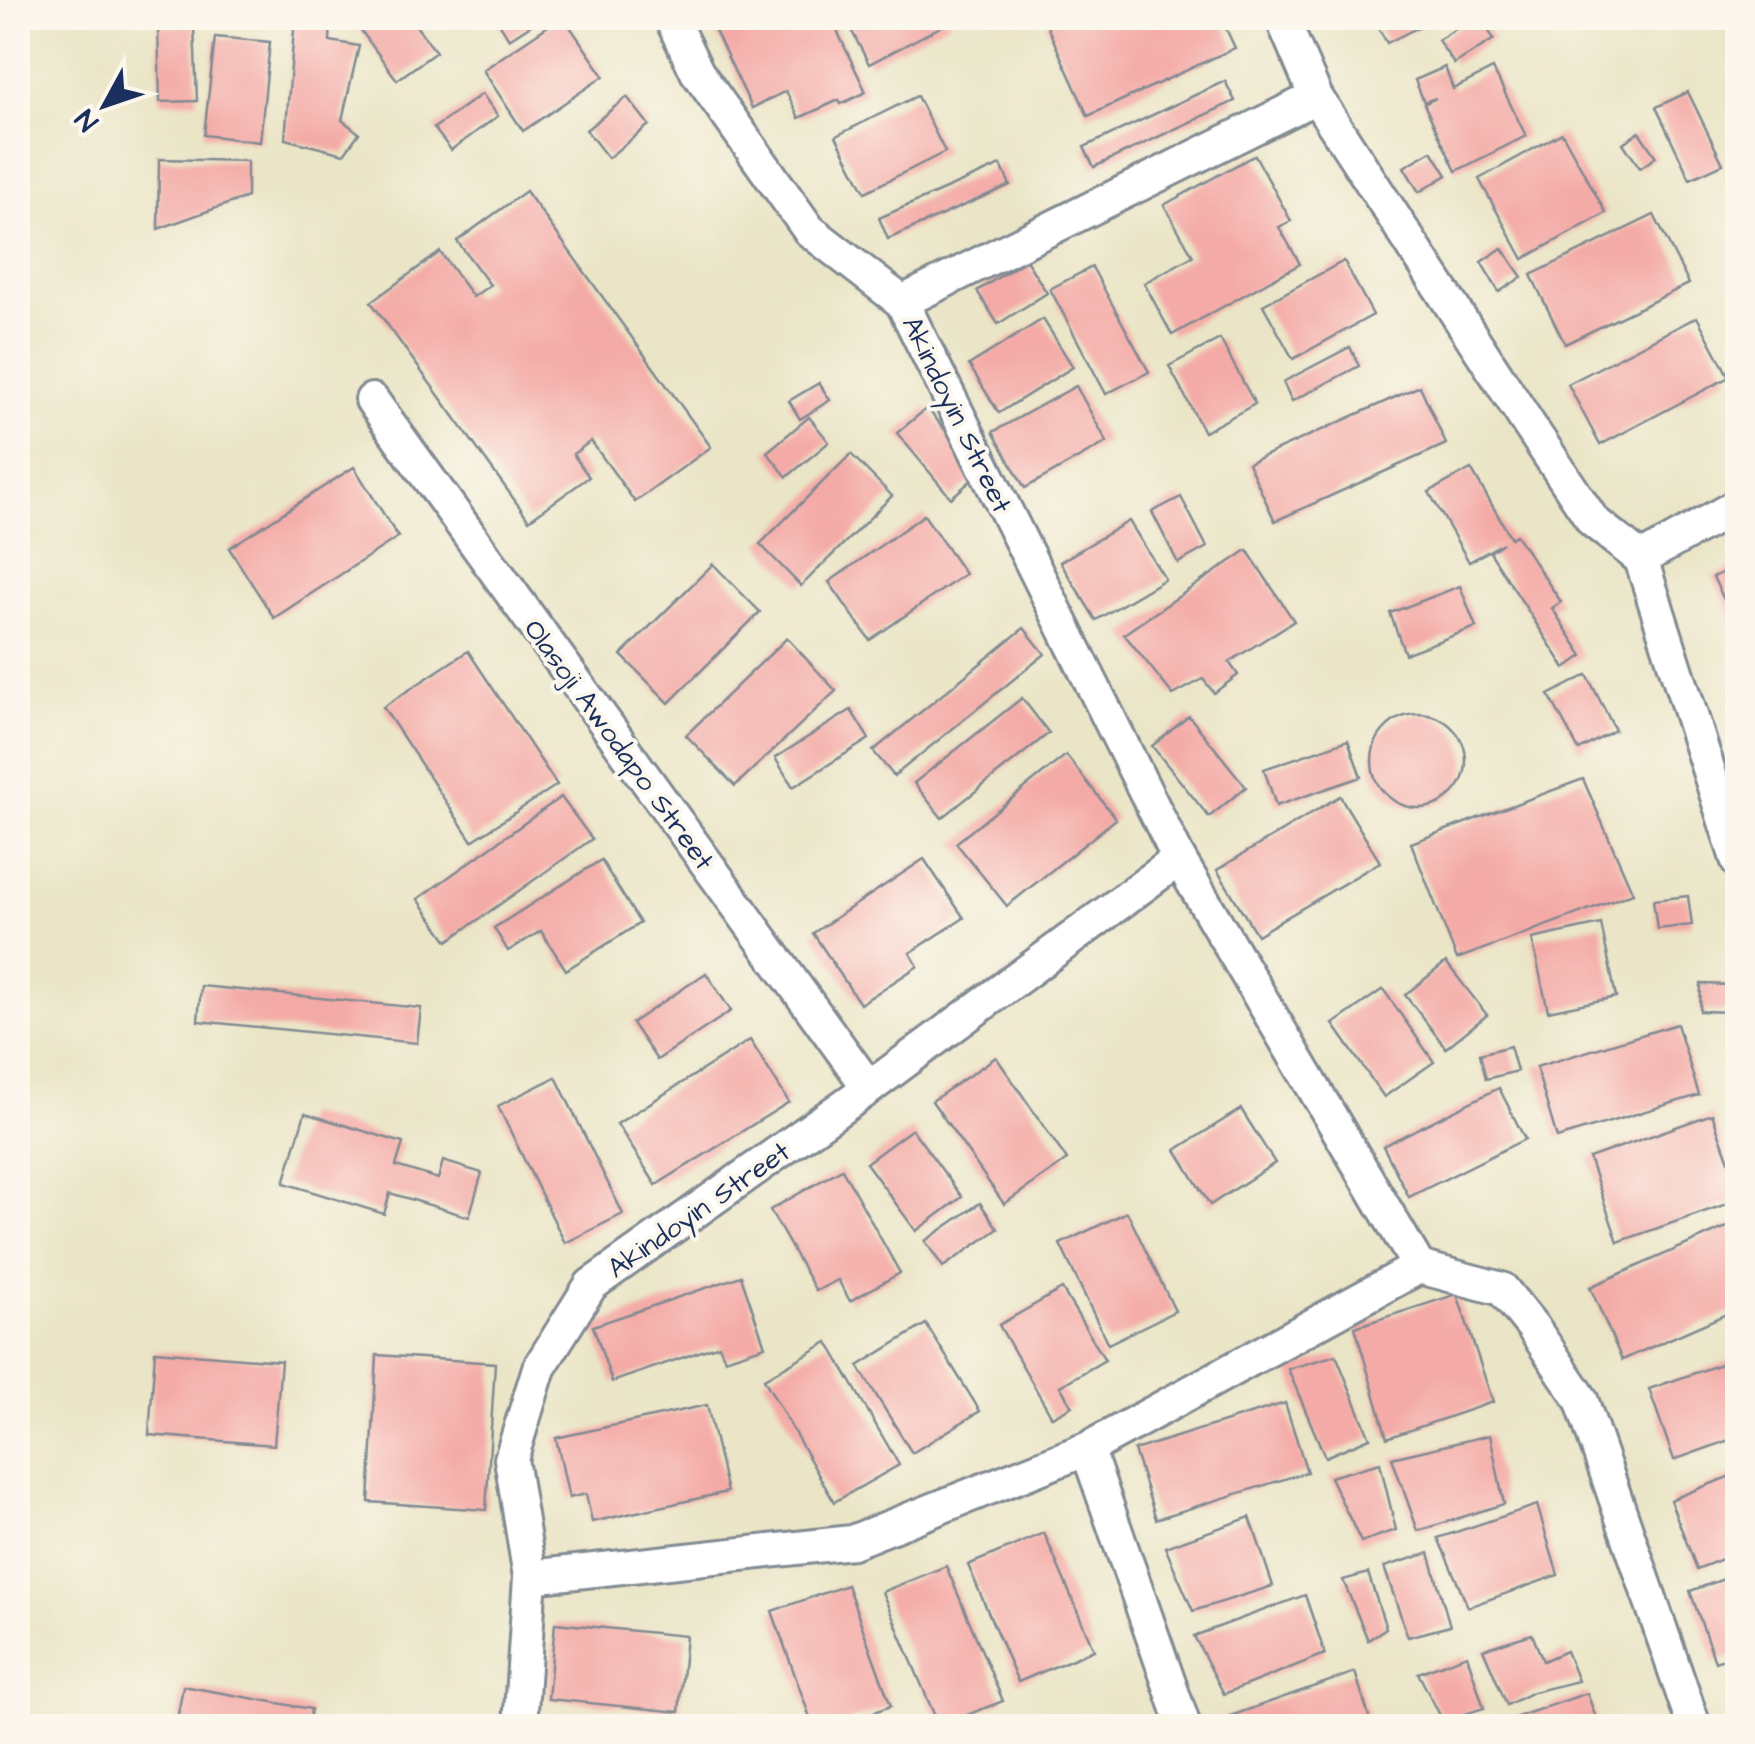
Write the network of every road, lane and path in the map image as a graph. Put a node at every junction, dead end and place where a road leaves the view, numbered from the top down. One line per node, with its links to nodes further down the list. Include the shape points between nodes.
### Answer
1 (671, 18): 4 (street, Akindoyin Street, via 696,72 808,230)
2 (1282, 18): 3 (street)
3 (1316, 97): 4 (street); 7 (street, via 1592,521)
4 (902, 302): 8 (street, Akindoyin Street)
5 (372, 400): 10 (street, Olasoji Awodapo Street)
6 (1738, 505): 7 (street)
7 (1641, 559): 9 (street)
8 (1179, 859): 10 (street, Akindoyin Street); 11 (street, Akindoyin Street)
9 (1738, 862)
10 (869, 1088): 13 (street, Akindoyin Street, via 591,1285 539,1368 511,1459)
11 (1419, 1266): 12 (street); 16 (street, via 1502,1288 1581,1399)
12 (1086, 1450): 13 (street, via 852,1542); 15 (street)
13 (530, 1577): 14 (street, Akindoyin Street)
14 (520, 1726)
15 (1184, 1726)
16 (1694, 1726)

